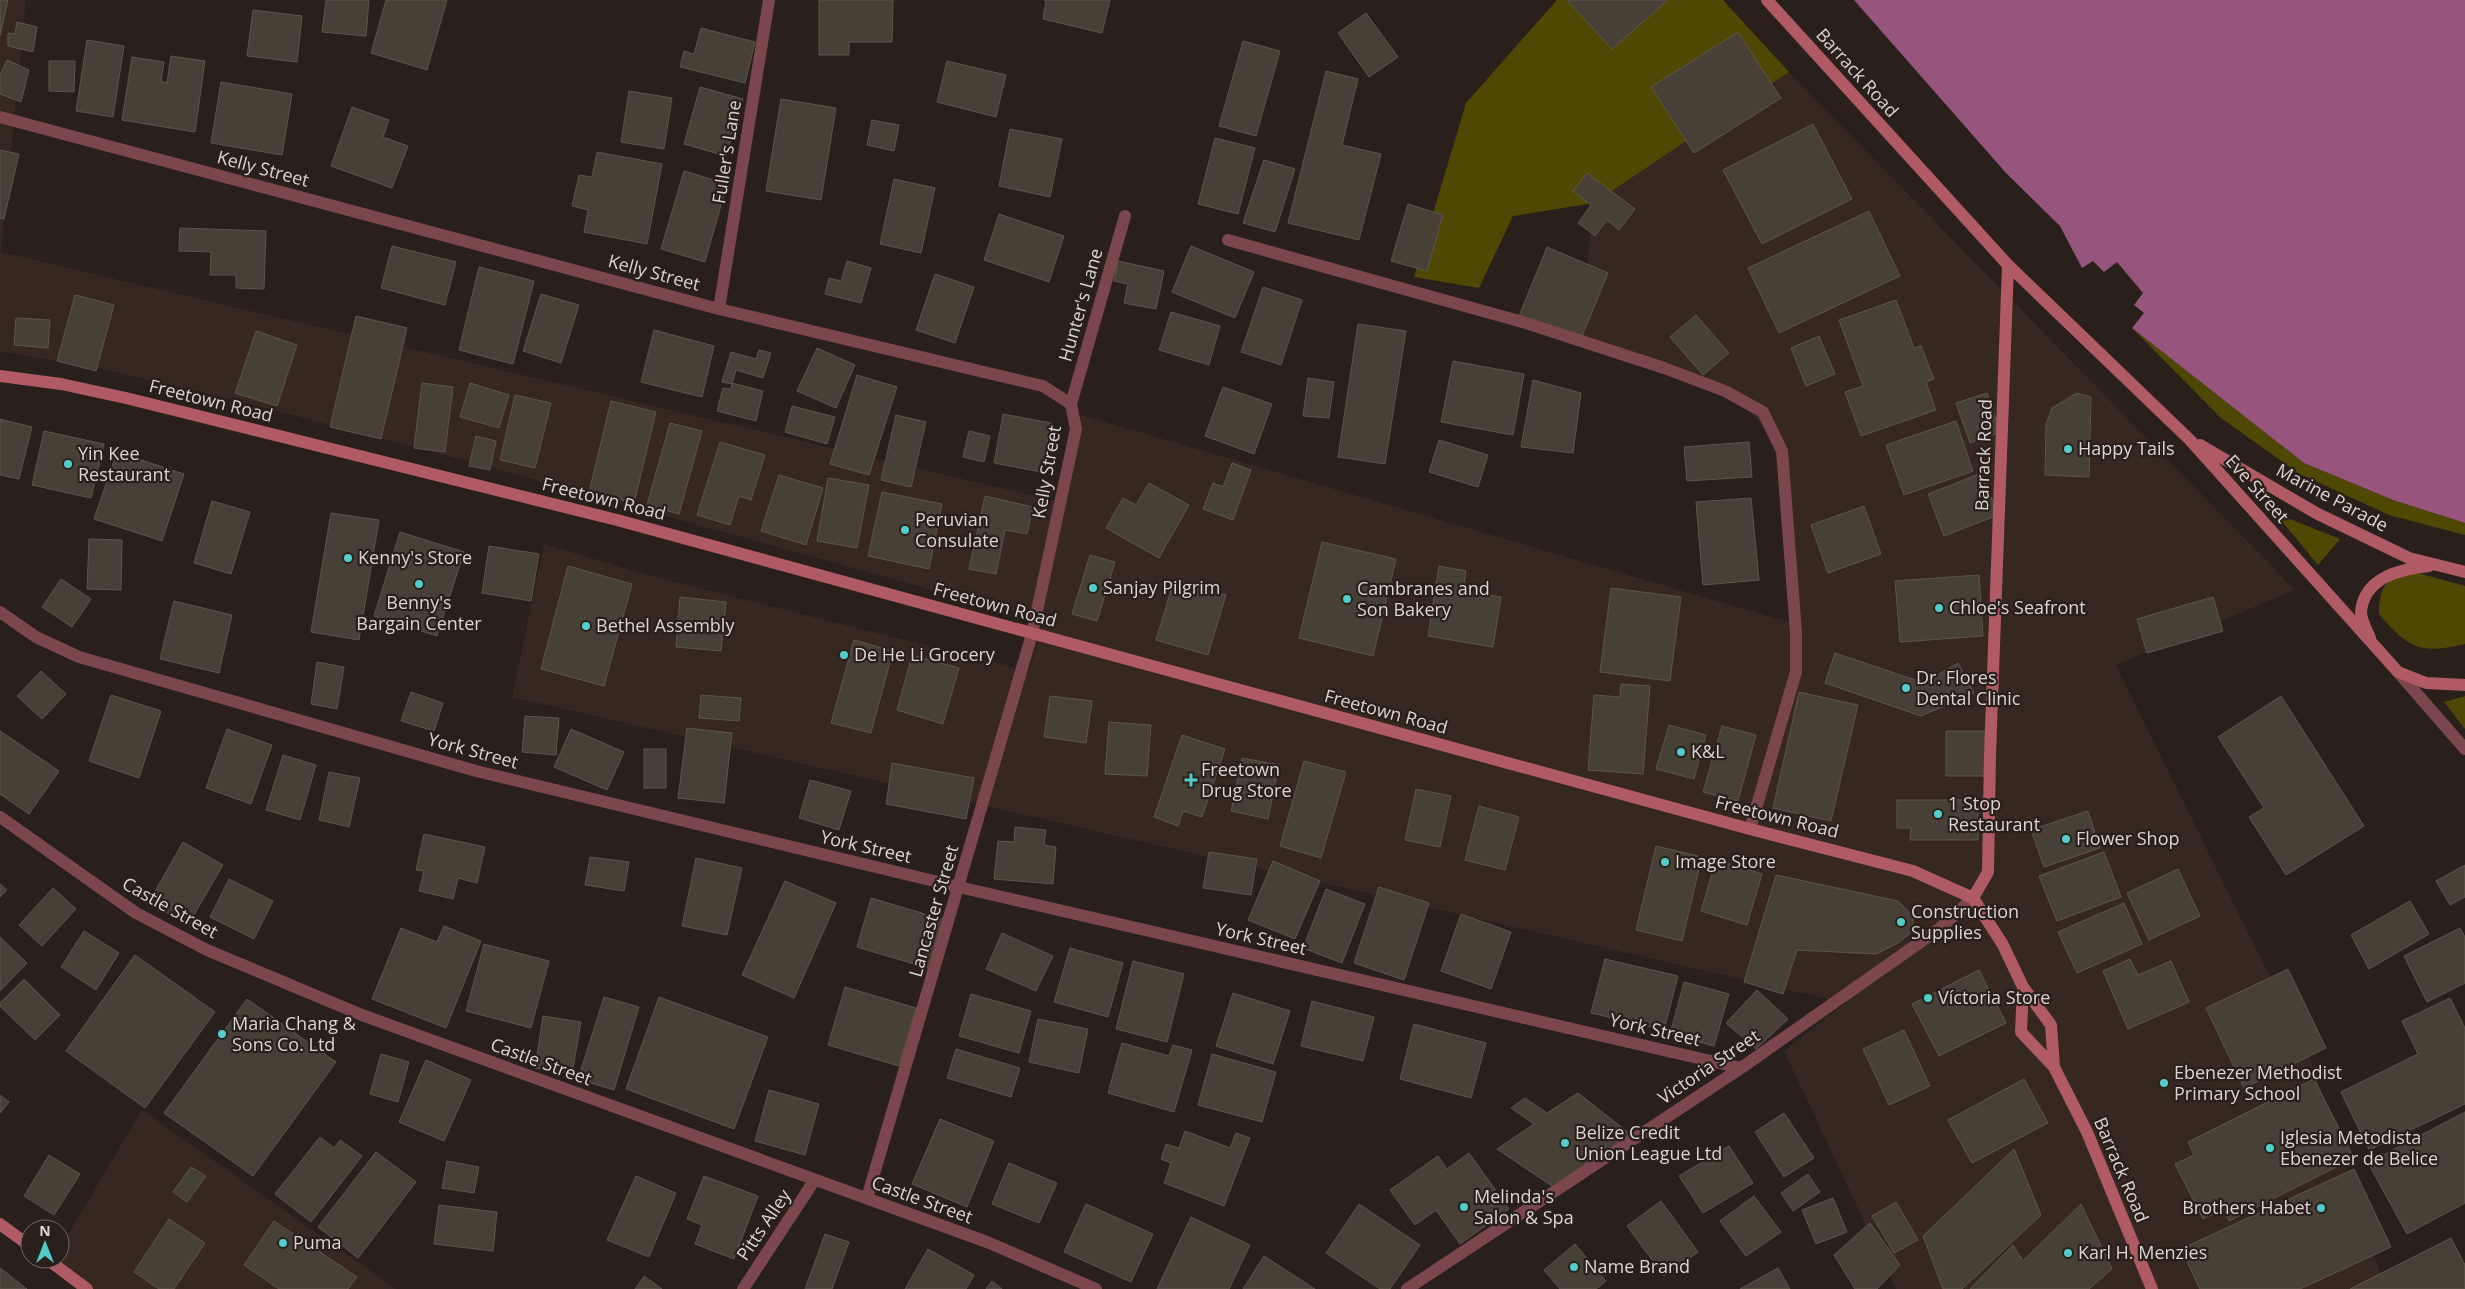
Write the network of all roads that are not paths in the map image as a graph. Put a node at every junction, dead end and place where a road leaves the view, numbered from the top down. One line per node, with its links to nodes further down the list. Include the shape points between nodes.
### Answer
1 (770, 0): 7 (street, Fuller's Lane)
2 (1767, 0): 6 (main road, Barrack Road)
3 (0, 117): 7 (street, Kelly Street)
4 (1125, 216): 9 (street, Hunter's Lane)
5 (1228, 240): 20 (street, via 1526,323 1699,381 1763,412 1782,451 1796,632 1796,672)
6 (2008, 265): 10 (main road, Eve Street); 22 (main road, Barrack Road, via 1988,872)
7 (719, 309): 9 (street, Kelly Street, via 1042,386)
8 (0, 376): 14 (main road, Freetown Road, via 61,384 126,398 578,510)
9 (1071, 404): 14 (street, Kelly Street, via 1076,428)
10 (2190, 440): 11 (main road, Marine Parade, via 2316,513 2410,558); 15 (main road, Eve Street)
11 (2436, 565): 12 (main road, Marine Parade); 15 (main road, via 2406,569 2384,577 2373,586 2365,598 2361,614)
12 (2465, 572)
13 (0, 612): 21 (street, York Street, via 36,637 79,657 438,760)
14 (1032, 634): 20 (main road, Freetown Road); 21 (street, Lancaster Street)
15 (2373, 646): 16 (main road, Eve Street)
16 (2398, 672): 17 (main road, via 2426,683); 18 (street, Eve Street)
17 (2465, 685)
18 (2465, 749)
19 (0, 817): 26 (street, Castle Street, via 136,913 207,950 362,1015)
20 (1750, 828): 22 (main road, Freetown Road, via 1913,871)
21 (959, 887): 25 (street, York Street); 27 (street, Lancaster Street)
22 (1973, 898): 23 (main road, Barrack Road, via 2003,945); 25 (street, Victoria Street, via 1939,929)
23 (2023, 988): 24 (main road, Barrack Road, via 2051,1025); 24 (main road, Barrack Road, via 2021,1032)
24 (2054, 1067): 35 (main road, Barrack Road, via 2087,1132)
25 (1741, 1068): 34 (street, Victoria Street)
26 (814, 1181): 27 (street, Castle Street); 32 (street, Pitts Alley)
27 (868, 1198): 33 (street, Castle Street, via 987,1242)
28 (0, 1224): 29 (main road)
29 (20, 1239)
30 (61, 1269): 31 (main road)
31 (88, 1289)
32 (743, 1289)
33 (1096, 1289)
34 (1407, 1289)
35 (2152, 1289)

